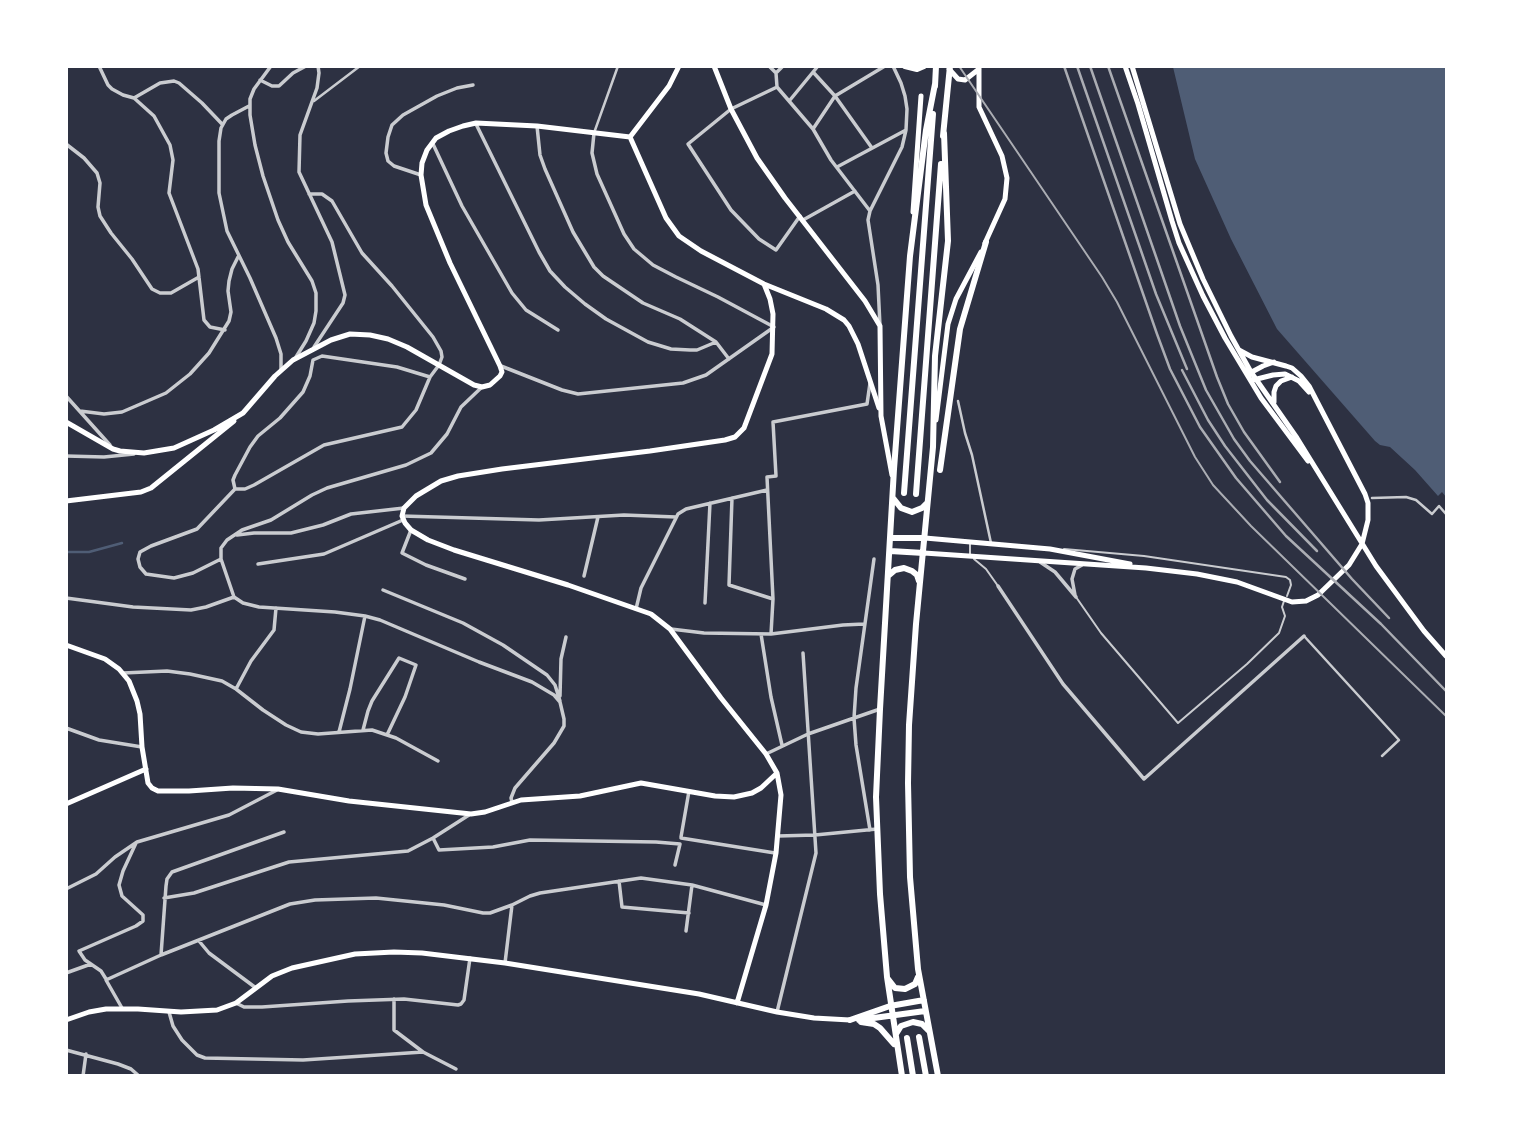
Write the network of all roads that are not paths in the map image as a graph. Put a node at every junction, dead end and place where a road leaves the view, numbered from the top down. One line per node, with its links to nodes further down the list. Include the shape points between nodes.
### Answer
1 (99, 66): 28 (street, via 112,89)
2 (271, 66): 23 (street)
3 (306, 66): 23 (street, via 279,86)
4 (360, 66): 29 (street)
5 (618, 66): 39 (street)
6 (680, 66): 41 (main road)
7 (714, 66): 32 (main road)
8 (769, 66): 22 (street)
9 (783, 66): 22 (street)
10 (817, 66): 21 (street)
11 (885, 66): 26 (street)
12 (893, 66): 37 (street, via 905,96)
13 (924, 66): 19 (highway)
14 (936, 66): 38 (highway)
15 (949, 66): 20 (main road, via 958,79 965,80); 40 (highway)
16 (1125, 66): 69 (main road, via 1179,243 1203,296)
17 (1132, 66): 62 (main road, via 1184,233)
18 (319, 67): 29 (street)
19 (907, 68)
20 (979, 68): 51 (main road, via 979,107 1007,178 1005,199)
21 (813, 72): 26 (street); 30 (street)
22 (776, 74): 25 (street)
23 (260, 80): 31 (street)
24 (473, 85): 46 (street, via 431,99 392,125 388,161)
25 (777, 87): 30 (street); 32 (street)
26 (835, 96): 36 (street); 44 (street)
27 (921, 96): 52 (main road)
28 (134, 98): 34 (street, via 155,85 174,81); 54 (street, via 154,116 172,151 169,192)
29 (314, 101): 48 (street, via 302,130 298,161)
30 (790, 101): 36 (street)
31 (249, 106): 34 (street); 63 (street, via 258,159 275,211 316,293 314,323)
32 (732, 109): 50 (main road, via 757,158); 50 (street, via 688,144 736,216 776,250)
33 (476, 124): 35 (main road); 42 (main road, via 456,128); 60 (street, via 539,252 571,293 618,327 657,345 690,351)
34 (222, 125): 53 (street, via 219,193 227,231)
35 (537, 126): 39 (main road); 60 (street, via 545,169 594,267 643,303)
36 (813, 129): 45 (street)
37 (906, 130): 44 (street); 49 (street)
38 (929, 131): 52 (highway); 92 (highway)
39 (594, 133): 41 (main road); 57 (street, via 597,174 634,249 653,265)
40 (944, 133): 83 (highway, via 947,241 935,356); 93 (highway)
41 (630, 137): 55 (main road, via 673,229 701,251)
42 (432, 142): 46 (main road); 59 (street, via 512,293 526,310)
43 (66, 144): 54 (street, via 97,173 100,216 152,289 171,293)
44 (872, 148): 45 (street)
45 (837, 167): 47 (street)
46 (421, 175): 67 (main road, via 426,205)
47 (855, 191): 49 (street); 50 (street)
48 (309, 194): 61 (street, via 332,242 345,295); 66 (street, via 329,198 362,253 439,347)
49 (870, 211): 56 (street, via 868,229)
50 (802, 218): 56 (main road)
51 (986, 242): 83 (main road, via 948,324); 87 (highway, via 960,329)
52 (910, 256): 89 (highway)
53 (239, 257): 58 (street, via 229,281 230,317); 68 (street, via 276,338)
54 (199, 277): 58 (street, via 204,320)
55 (764, 284): 57 (main road); 72 (main road, via 840,316 854,335)
56 (880, 326): 81 (main road)
57 (774, 327): 64 (street); 100 (main road, via 770,363 744,428 735,437 464,474 432,486)
58 (225, 330): 79 (street, via 199,365 166,393 122,412)
59 (558, 330)
60 (716, 342): 64 (street)
61 (313, 348): 63 (main road); 66 (main road, via 340,336 370,335 407,347)
62 (1239, 350): 65 (main road); 69 (main road)
63 (295, 359): 68 (main road)
64 (729, 359): 67 (street, via 689,382 578,394)
65 (1274, 362): 69 (main road); 77 (main road, via 1297,372)
66 (439, 365): 70 (street); 74 (main road)
67 (500, 366): 74 (main road, via 498,379)
68 (281, 369): 80 (main road)
69 (1249, 373): 73 (main road)
70 (430, 377): 90 (street, via 416,410 402,427 324,445 254,485); 90 (street, via 322,356 313,360 303,392 252,443 233,480)
71 (1294, 377): 73 (main road, via 1280,374); 77 (main road); 78 (main road, via 1276,386)
72 (870, 378): 81 (main road); 91 (street, via 867,404 774,422 776,476 767,477)
73 (1253, 380): 78 (main road); 88 (main road)
74 (482, 387): 106 (street, via 461,407 447,434 427,456 324,489)
75 (66, 396): 79 (street)
76 (958, 401): 110 (street)
77 (1317, 403): 120 (main road, via 1362,486 1368,512 1359,551 1318,595 1293,603 1237,582)
78 (1275, 405): 88 (main road)
79 (80, 411): 84 (street)
80 (243, 413): 85 (main road, via 181,446); 97 (main road, via 151,488)
81 (881, 416): 89 (main road)
82 (66, 422): 84 (main road)
83 (933, 447): 98 (highway)
84 (113, 449): 85 (main road)
85 (144, 453): 86 (street)
86 (66, 456)
87 (940, 470)
88 (1320, 477): 143 (main road, via 1376,566)
89 (893, 481): 94 (highway)
90 (235, 489): 115 (street, via 197,529 143,550 138,563 146,574 174,578)
91 (767, 490): 95 (street); 130 (street)
92 (904, 493)
93 (916, 494)
94 (892, 497): 98 (highway, via 912,512); 107 (highway)
95 (732, 498): 99 (street); 130 (street, via 729,585)
96 (1372, 498): 101 (street, via 1412,498 1432,513 1439,506)
97 (66, 501)
98 (928, 502): 108 (highway)
99 (710, 503): 103 (street, via 686,509); 131 (street)
100 (404, 508): 104 (main road); 106 (street, via 352,514 290,533)
101 (1447, 514)
102 (598, 516): 103 (street); 104 (street); 121 (street)
103 (676, 517): 133 (street, via 641,587)
104 (402, 518): 105 (main road); 118 (street, via 324,554)
105 (411, 530): 123 (street, via 402,553); 133 (main road, via 454,550)
106 (235, 536): 115 (street, via 224,543)
107 (890, 538): 108 (highway); 112 (highway)
108 (925, 538): 109 (main road); 113 (highway)
109 (971, 542): 110 (main road); 114 (lane)
110 (991, 543): 111 (main road)
111 (1050, 549): 120 (main road); 128 (lane, via 1144,555 1286,577 1291,586 1282,607 1285,616 1279,633 1178,723)
112 (890, 551): 113 (highway); 122 (highway)
113 (924, 553): 114 (main road); 124 (highway)
114 (971, 556): 117 (main road); 125 (lane)
115 (221, 559): 127 (street)
116 (874, 559): 135 (street)
117 (1038, 561): 119 (main road); 128 (street, via 1055,572)
118 (258, 564)
119 (1086, 564): 120 (main road); 128 (street, via 1073,573)
120 (1146, 568)
121 (584, 576)
122 (888, 576): 124 (highway, via 908,568); 147 (highway)
123 (465, 579)
124 (920, 583): 189 (highway, via 908,782)
125 (999, 586): 139 (street, via 1063,684 1144,779)
126 (383, 590): 146 (street, via 514,652 552,680)
127 (234, 597): 129 (street, via 186,610); 132 (street, via 249,605)
128 (1076, 597)
129 (66, 598)
130 (773, 599): 138 (street)
131 (705, 603)
132 (276, 607): 134 (street); 145 (street, via 274,630)
133 (636, 608): 136 (main road)
134 (365, 615): 146 (street, via 532,682); 151 (street)
135 (864, 624): 138 (street); 148 (street)
136 (670, 629): 137 (street); 156 (main road)
137 (761, 634): 138 (street); 154 (street)
138 (771, 634)
139 (1304, 636): 157 (street, via 1399,740)
140 (566, 638): 146 (street)
141 (66, 645): 144 (main road, via 105,659)
142 (803, 653): 153 (street)
143 (1447, 656)
144 (123, 673): 145 (street, via 182,672); 155 (main road, via 137,701)
145 (236, 689): 151 (street, via 295,729 308,734)
146 (560, 702): 163 (street, via 565,719 561,732 515,788)
147 (880, 709): 148 (street); 166 (highway)
148 (854, 719): 153 (street); 166 (street)
149 (66, 728): 155 (street, via 99,740)
150 (363, 730): 151 (street); 152 (street); 152 (street, via 372,701 399,658 416,665)
151 (338, 732)
152 (387, 734): 158 (street)
153 (808, 734): 154 (street); 168 (street)
154 (782, 746): 156 (street)
155 (142, 747): 159 (main road)
156 (766, 754): 160 (main road)
157 (1382, 756)
158 (438, 761)
159 (146, 769): 161 (main road, via 149,783 158,791); 164 (main road)
160 (777, 773): 162 (main road, via 745,796); 169 (main road, via 781,795)
161 (278, 789): 165 (main road); 172 (street, via 229,815)
162 (689, 791): 163 (main road, via 641,783 580,796); 171 (street)
163 (512, 802): 165 (main road)
164 (66, 804)
165 (471, 814): 170 (street)
166 (873, 830): 168 (street); 191 (highway)
167 (284, 832): 179 (street, via 172,872)
168 (816, 835): 169 (street); 202 (street, via 816,853)
169 (778, 836): 174 (main road)
170 (433, 838): 173 (street, via 439,850 530,840); 179 (street, via 408,851 289,862)
171 (681, 838): 173 (street); 174 (street)
172 (137, 842): 178 (street, via 96,874); 188 (street, via 119,885 122,896 143,915 143,921 79,951)
173 (680, 844): 175 (street)
174 (776, 853): 181 (main road)
175 (675, 865)
176 (619, 881): 177 (street, via 650,879); 180 (street, via 530,896); 182 (street, via 622,907)
177 (692, 885): 181 (street); 182 (street)
178 (66, 889)
179 (164, 898): 185 (street)
180 (512, 905): 184 (street, via 483,913 376,898 299,902); 187 (street)
181 (766, 905): 197 (main road)
182 (689, 913): 183 (street)
183 (686, 931)
184 (199, 941): 185 (street); 193 (street)
185 (161, 955): 192 (street)
186 (470, 958): 187 (main road); 193 (main road, via 355,954 292,968); 194 (street, via 461,1004)
187 (505, 962): 197 (main road)
188 (91, 964): 190 (street); 192 (street)
189 (918, 969): 191 (highway, via 915,984 905,989 895,988); 195 (highway)
190 (66, 973)
191 (887, 977): 198 (highway)
192 (106, 980): 199 (street)
193 (256, 988): 196 (main road)
194 (394, 999): 196 (street, via 262,1007); 212 (street, via 394,1030)
195 (924, 1000): 198 (highway); 200 (highway)
196 (236, 1003): 201 (main road, via 217,1010)
197 (737, 1003): 202 (main road)
198 (890, 1006): 203 (highway); 205 (highway)
199 (123, 1009): 201 (main road); 204 (main road)
200 (925, 1011): 203 (highway); 206 (highway)
201 (169, 1012): 212 (street, via 182,1040 205,1058 303,1060)
202 (777, 1012): 205 (main road)
203 (892, 1016): 205 (highway); 207 (highway)
204 (66, 1020)
205 (850, 1020): 210 (highway, via 874,1024)
206 (929, 1031): 207 (highway, via 918,1022 909,1023); 220 (highway)
207 (895, 1036): 210 (highway)
208 (919, 1037): 219 (highway)
209 (906, 1038): 218 (highway)
210 (897, 1049): 217 (highway)
211 (66, 1050): 213 (street)
212 (423, 1052): 214 (street)
213 (86, 1054): 215 (street); 216 (street)
214 (456, 1069)
215 (138, 1075)
216 (83, 1076)
217 (902, 1076)
218 (913, 1076)
219 (926, 1076)
220 (938, 1076)

